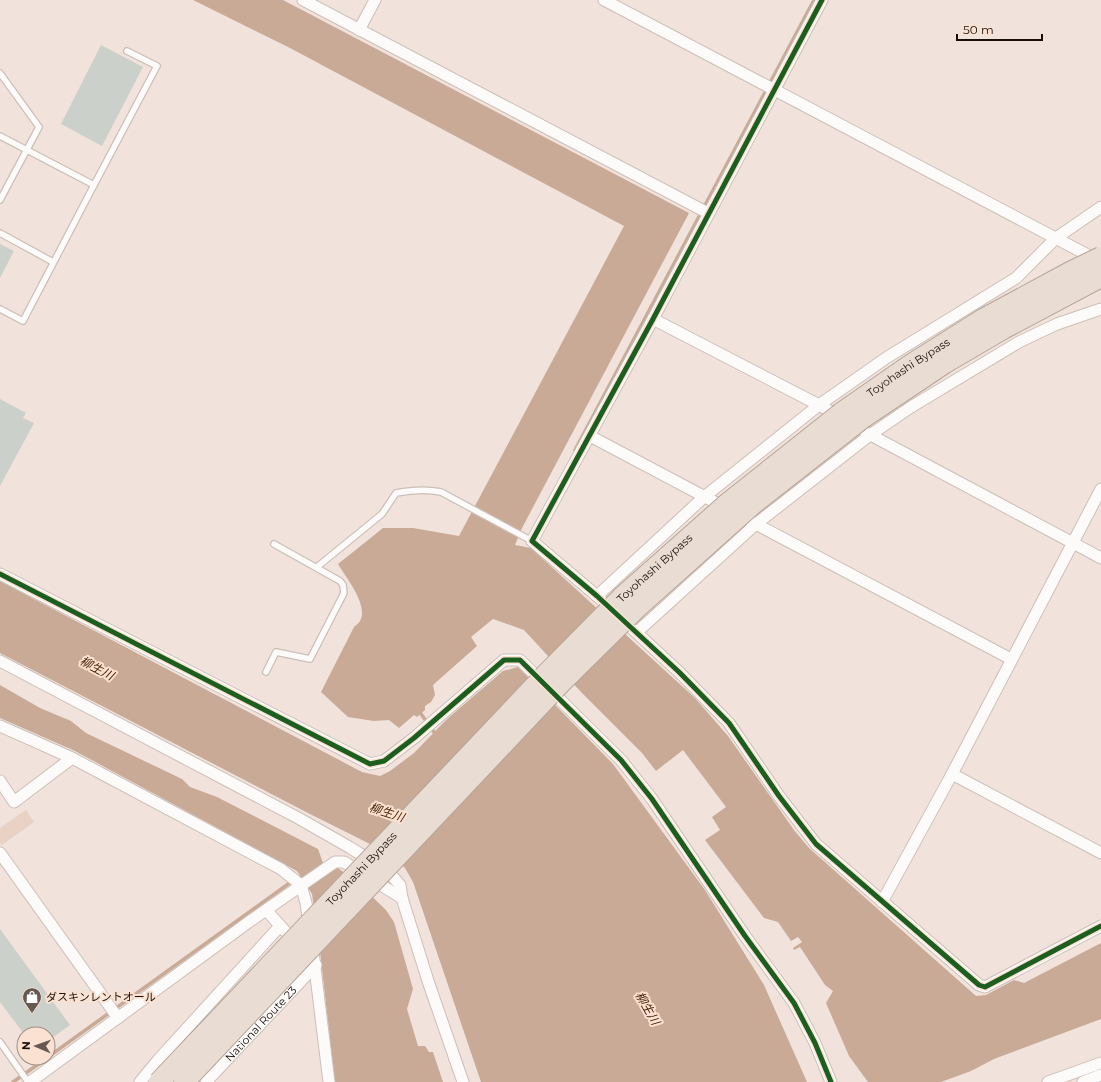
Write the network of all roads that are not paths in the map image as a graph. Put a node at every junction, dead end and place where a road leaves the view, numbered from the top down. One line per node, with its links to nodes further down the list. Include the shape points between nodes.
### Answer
1 (303, 0): 5 (street)
2 (375, 0): 5 (street)
3 (604, 0): 10 (street)
4 (822, 0): 10 (street)
5 (359, 30): 16 (street)
6 (127, 51): 13 (lane, via 156,66)
7 (0, 73): 8 (lane)
8 (6, 81): 9 (lane); 12 (lane, via 39,127)
9 (0, 86)
10 (774, 89): 16 (street); 18 (street)
11 (0, 136): 12 (lane)
12 (28, 149): 13 (lane); 14 (lane)
13 (94, 185): 21 (lane)
14 (0, 200)
15 (1101, 207): 18 (street)
16 (708, 213): 25 (street)
17 (0, 233): 21 (lane)
18 (1056, 238): 20 (street); 26 (street, via 1016,278 886,358)
19 (1101, 252): 20 (highway, Toyohashi Bypass, bridge)
20 (1096, 261): 62 (highway, Toyohashi Bypass, bridge, via 983,319 910,365 841,413 729,502 623,596 547,673)
21 (53, 262): 23 (lane, via 23,321)
22 (1101, 277): 63 (highway, Toyohashi Bypass, bridge, via 945,363 863,418 752,505 640,606 562,683)
23 (0, 309)
24 (1101, 309): 27 (street, via 1058,324 1019,342 911,407)
25 (653, 319): 26 (street); 28 (street)
26 (819, 405): 27 (street); 30 (street)
27 (870, 435): 31 (street); 33 (street)
28 (590, 436): 30 (street); 32 (street)
29 (1101, 489): 33 (street)
30 (704, 497): 31 (street); 38 (street)
31 (756, 524): 39 (street); 40 (street)
32 (531, 541): 36 (lane, via 441,492 410,490 396,493 382,514); 38 (street)
33 (1073, 543): 35 (street); 40 (street)
34 (274, 544): 36 (lane)
35 (1101, 558)
36 (317, 567): 42 (lane, via 340,581 344,588 343,597 310,659 276,652)
37 (0, 574): 67 (street, via 370,764 384,761 424,730 504,660 520,660 621,760 652,799 794,1003 815,1043)
38 (597, 596): 39 (street)
39 (637, 632): 51 (street, via 729,723 779,796 816,844)
40 (1011, 660): 45 (street)
41 (0, 661): 50 (street, via 354,850 394,878 400,885)
42 (266, 672)
43 (0, 726): 44 (street)
44 (72, 758): 46 (street, via 14,802); 49 (street, via 281,869)
45 (952, 774): 48 (street); 51 (street)
46 (0, 781)
47 (0, 852): 56 (street)
48 (1101, 853)
49 (301, 885): 50 (street, via 335,862 344,862); 52 (street); 55 (street)
50 (402, 898): 66 (street)
51 (882, 902): 54 (street, via 979,985 985,987)
52 (267, 911): 53 (street); 56 (street)
53 (280, 926): 55 (street); 61 (street)
54 (1101, 926)
55 (316, 965): 64 (street, National Route 23); 65 (street)
56 (118, 1017): 60 (street)
57 (0, 1042): 60 (lane)
58 (1101, 1063): 68 (street)
59 (1101, 1075): 69 (street)
60 (28, 1082)
61 (140, 1082)
62 (160, 1082)
63 (184, 1082)
64 (206, 1082)
65 (329, 1082)
66 (463, 1082)
67 (831, 1082)
68 (1048, 1082)
69 (1083, 1082)

